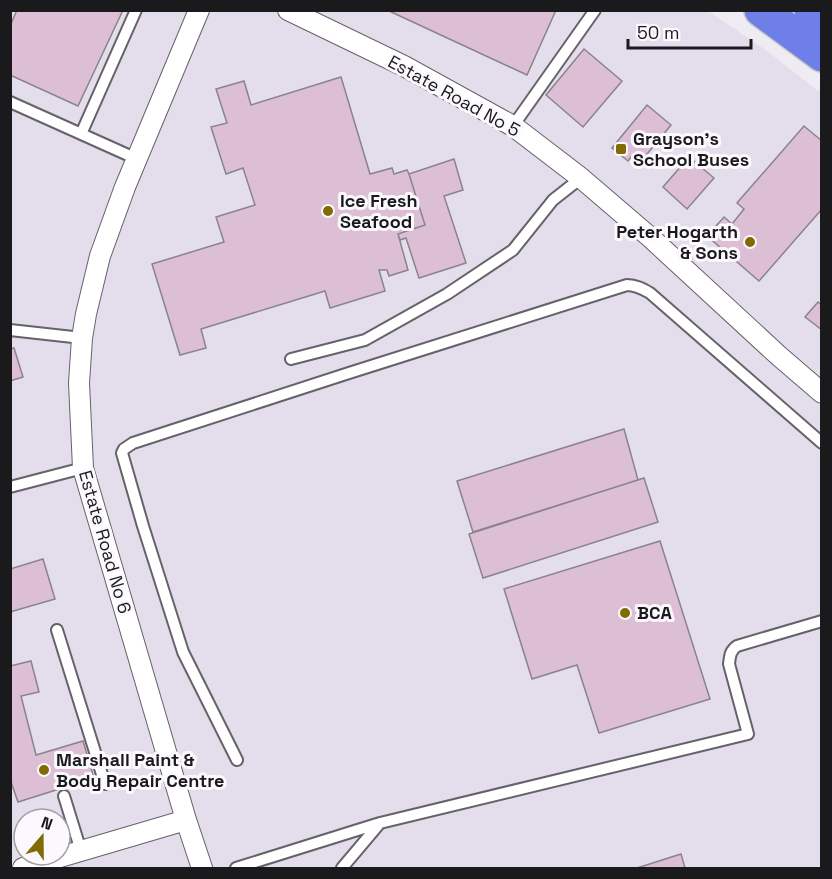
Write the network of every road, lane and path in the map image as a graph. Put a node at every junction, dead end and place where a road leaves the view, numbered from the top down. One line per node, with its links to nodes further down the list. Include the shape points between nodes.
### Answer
1 (136, 10): 11 (lane)
2 (200, 10): 12 (street, Estate Road No 6)
3 (288, 10): 10 (street, Estate Road No 5, via 404,66)
4 (595, 10): 10 (lane)
5 (761, 10): 8 (highway)
6 (811, 10): 7 (highway)
7 (822, 18)
8 (822, 55)
9 (10, 102): 11 (lane)
10 (513, 126): 13 (street, Estate Road No 5)
11 (81, 134): 12 (lane)
12 (137, 159): 15 (street, Estate Road No 6, via 100,256)
13 (581, 178): 16 (lane, via 553,200 513,250 447,294 365,340); 17 (street, Estate Road No 5)
14 (10, 330): 15 (lane)
15 (82, 338): 19 (street, Estate Road No 6, via 79,383)
16 (291, 359)
17 (822, 393)
18 (822, 443): 23 (lane, via 650,294 639,286 627,285 124,448 122,453 143,526 183,652)
19 (83, 468): 20 (lane); 26 (street, Estate Road No 6)
20 (10, 487)
21 (822, 621): 27 (lane, via 732,650 729,664 748,734)
22 (57, 630): 24 (lane)
23 (237, 760)
24 (105, 784)
25 (64, 796): 28 (lane)
26 (186, 820): 28 (street); 30 (street, Estate Road No 6)
27 (380, 823): 31 (lane); 32 (lane)
28 (81, 851): 29 (street)
29 (23, 868)
30 (202, 868)
31 (236, 868)
32 (342, 868)

